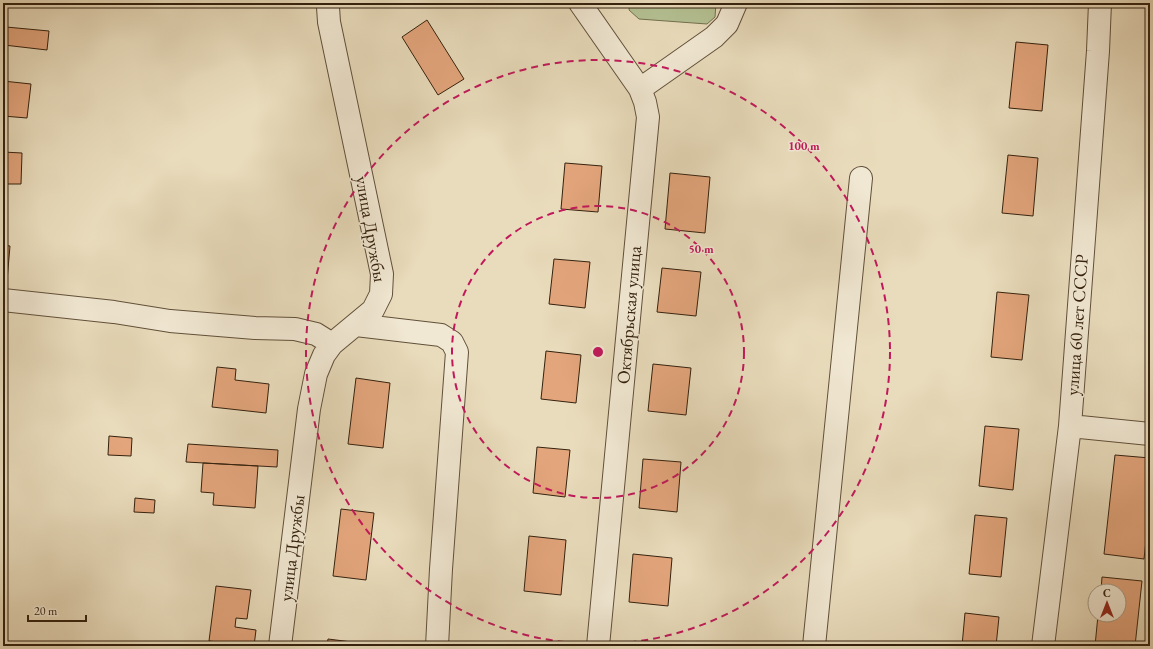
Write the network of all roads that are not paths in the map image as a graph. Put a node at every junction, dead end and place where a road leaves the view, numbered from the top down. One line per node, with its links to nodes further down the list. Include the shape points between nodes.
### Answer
1 (329, 3): 8 (street, улица Дружбы, via 329,22 382,274 381,294 373,310)
2 (580, 3): 5 (street, Октябрьская улица)
3 (736, 3): 5 (street, via 727,24 714,37)
4 (1100, 3): 10 (street, улица 60 лет СССР)
5 (640, 89): 14 (street, Октябрьская улица, via 648,117)
6 (861, 178): 15 (street)
7 (3, 300): 9 (street, via 170,321 295,329 316,334)
8 (356, 325): 9 (street, улица Дружбы); 13 (street, via 441,335 452,342 457,352)
9 (332, 344): 12 (street, улица Дружбы, via 316,374 309,408)
10 (1070, 426): 11 (street); 16 (street, улица 60 лет СССР)
11 (1150, 434)
12 (280, 646)
13 (437, 646)
14 (598, 646)
15 (814, 646)
16 (1043, 646)

